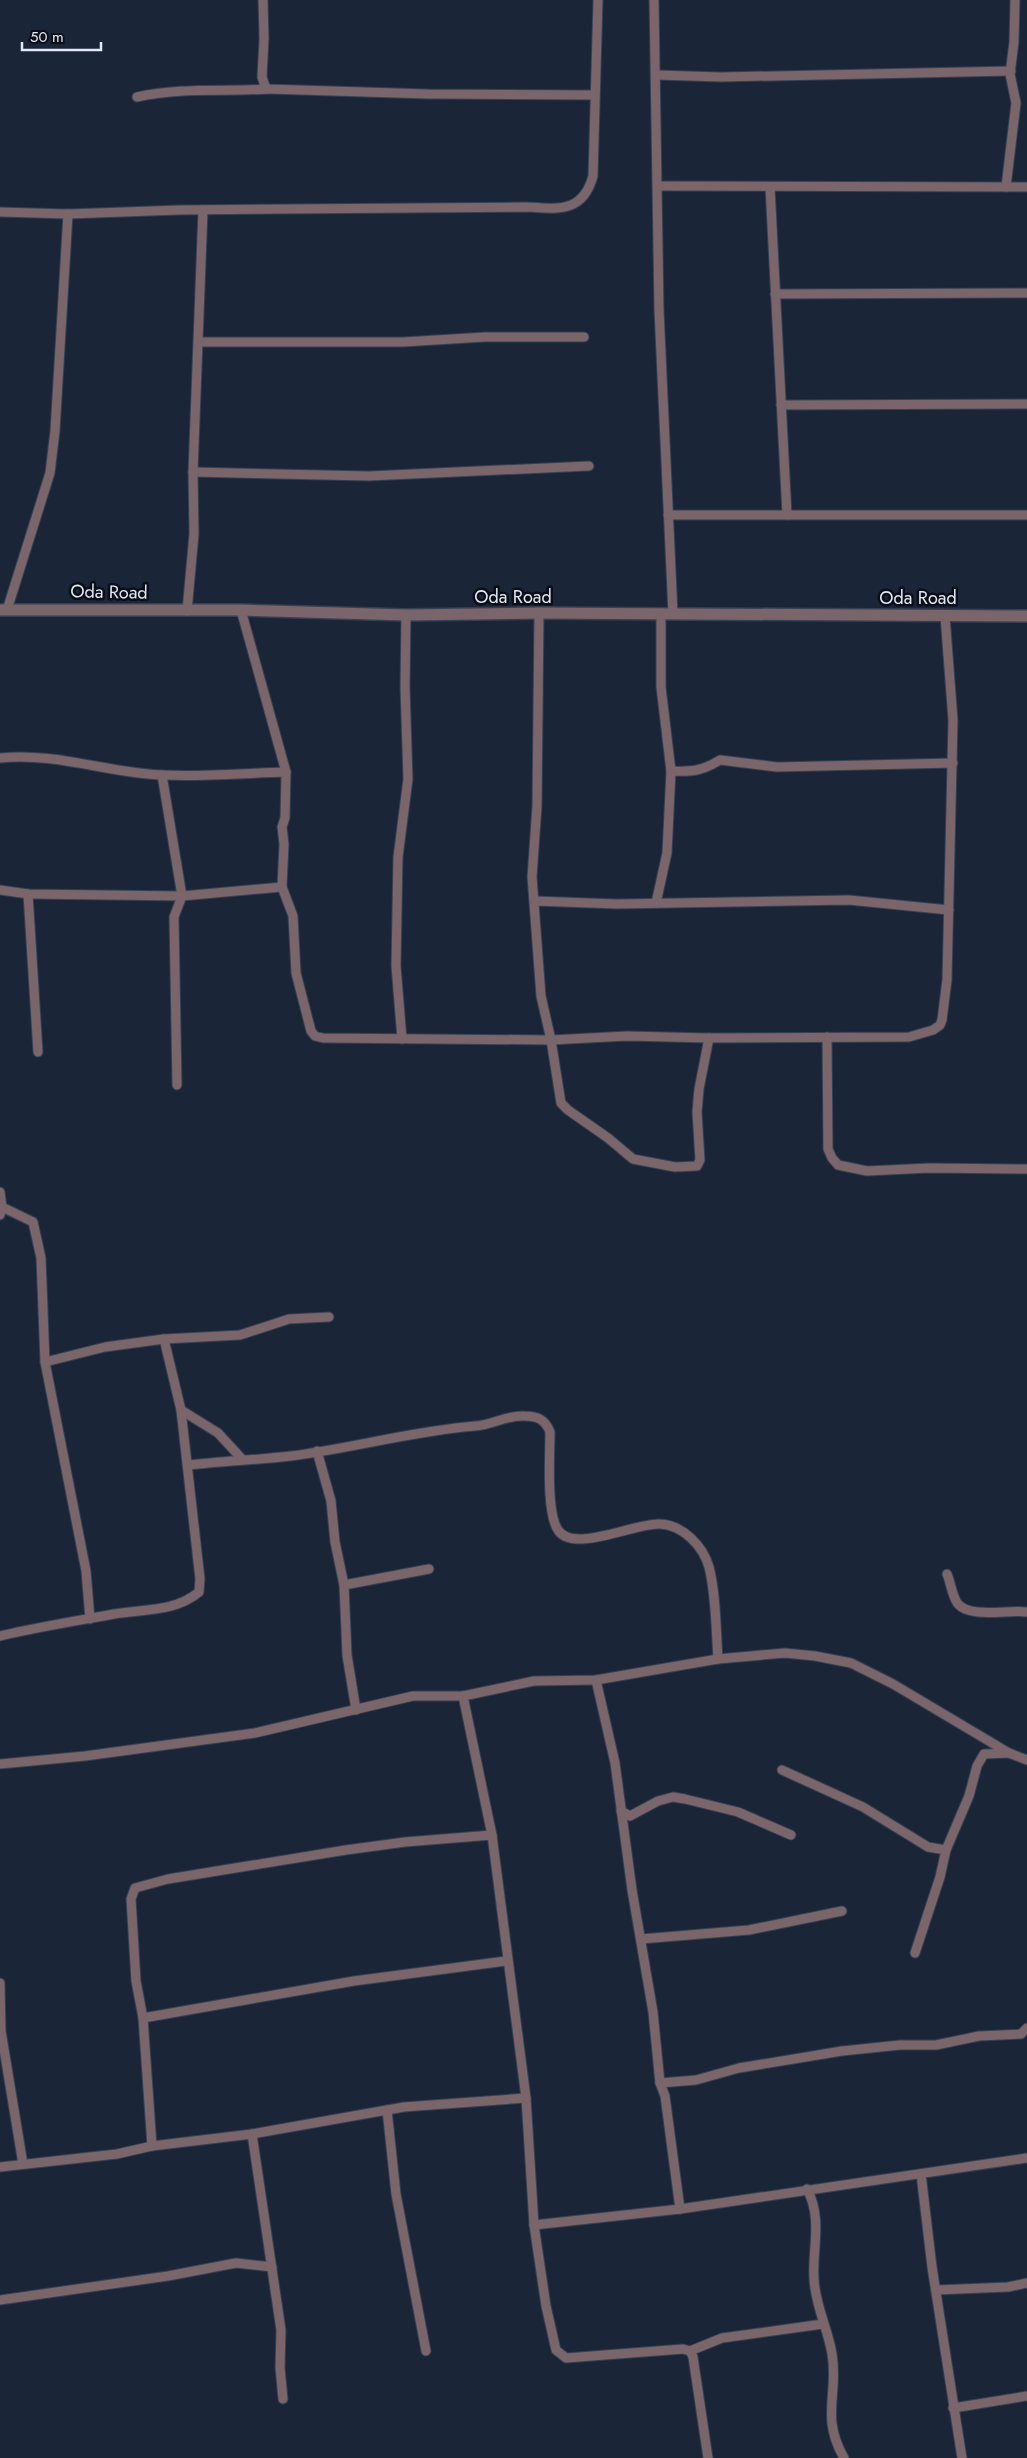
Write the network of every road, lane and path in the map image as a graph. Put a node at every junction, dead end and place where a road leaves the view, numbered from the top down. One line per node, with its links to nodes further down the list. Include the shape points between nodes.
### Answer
1 (263, 0): 7 (street, via 262,77)
2 (598, 0): 8 (street)
3 (654, 0): 6 (street)
4 (1015, 0): 5 (street)
5 (1010, 71): 6 (street, via 721,77); 12 (street, via 1016,103)
6 (657, 75): 10 (street)
7 (268, 89): 8 (street, via 428,94); 9 (street, via 162,92)
8 (594, 94): 14 (street, via 593,176 584,196 568,207)
9 (137, 98)
10 (658, 186): 11 (street); 25 (street, via 658,310)
11 (770, 187): 12 (street); 18 (street)
12 (1006, 187): 13 (street)
13 (1027, 187)
14 (203, 210): 16 (street); 20 (street)
15 (0, 212): 16 (street)
16 (68, 214): 28 (street, via 57,411 50,473)
17 (1027, 293): 18 (street)
18 (775, 294): 22 (street)
19 (584, 337): 20 (street, via 393,342)
20 (199, 342): 24 (street)
21 (1027, 404): 22 (street)
22 (781, 405): 26 (street)
23 (589, 466): 24 (street, via 369,476)
24 (193, 472): 30 (street, via 194,534)
25 (668, 515): 26 (street); 33 (street)
26 (787, 515): 27 (street)
27 (1027, 515)
28 (4, 610): 30 (street, Oda Road)
29 (241, 610): 30 (street, Oda Road); 34 (street, Oda Road); 40 (street)
30 (187, 611)
31 (539, 613): 32 (street, Oda Road); 34 (street, Oda Road); 46 (street, via 537,806 532,877)
32 (661, 614): 33 (street, Oda Road); 39 (street, via 661,687)
33 (673, 614): 35 (street, Oda Road)
34 (406, 615): 51 (street, via 408,779 398,857 396,966)
35 (945, 616): 36 (street, Oda Road); 38 (street)
36 (1027, 616)
37 (0, 758): 41 (street, via 42,757)
38 (953, 763): 39 (street, via 777,768 720,760 705,769); 48 (street)
39 (671, 771): 47 (street, via 667,853)
40 (286, 772): 41 (street); 42 (street)
41 (162, 775): 45 (street)
42 (282, 887): 45 (street); 51 (street, via 293,916 296,973 311,1031 323,1038)
43 (0, 890): 44 (street)
44 (28, 894): 45 (street); 53 (street)
45 (182, 896): 54 (street, via 174,917)
46 (535, 901): 47 (street); 52 (street, via 541,996)
47 (656, 904): 48 (street, via 849,900)
48 (949, 910): 49 (street, via 947,980 940,1025 909,1037)
49 (828, 1037): 50 (street); 55 (street, via 828,1149 838,1165 867,1171)
50 (709, 1038): 52 (street, via 627,1036); 52 (street, via 697,1112 700,1160 696,1166 683,1167 633,1159 568,1110 560,1098)
51 (402, 1039): 52 (street)
52 (551, 1040)
53 (38, 1052)
54 (177, 1085)
55 (1027, 1169)
56 (0, 1192): 57 (street)
57 (1, 1211): 60 (street, via 33,1222 41,1258)
58 (329, 1317): 59 (street, via 289,1318 240,1335)
59 (164, 1339): 60 (street, via 105,1347); 61 (street)
60 (45, 1362): 69 (street, via 86,1571)
61 (181, 1410): 63 (street, via 218,1433); 64 (street)
62 (317, 1451): 63 (street); 67 (street, via 331,1501); 71 (street, via 414,1433 478,1426 512,1417 540,1418 546,1422 550,1432 551,1510 560,1534 585,1539 661,1524 697,1542 709,1567)
63 (242, 1459): 64 (street)
64 (189, 1465): 69 (street, via 199,1592 176,1606)
65 (429, 1569): 67 (street)
66 (947, 1574): 68 (street, via 961,1606 986,1613)
67 (344, 1585): 74 (street, via 347,1655)
68 (1027, 1612)
69 (90, 1619): 70 (street)
70 (0, 1636)
71 (718, 1658): 72 (street); 75 (street, via 785,1653 851,1664 893,1684)
72 (596, 1680): 73 (street, via 534,1681); 79 (street, via 610,1735)
73 (463, 1696): 74 (street, via 413,1696); 80 (street)
74 (356, 1710): 77 (street, via 255,1733)
75 (1009, 1753): 76 (street); 82 (street, via 984,1754 980,1760 968,1801)
76 (1027, 1760)
77 (0, 1764)
78 (782, 1770): 82 (street, via 863,1807 928,1847)
79 (622, 1811): 81 (street, via 630,1816 673,1797 738,1812); 84 (street)
80 (492, 1835): 86 (street); 88 (street, via 346,1850 168,1879 135,1888 131,1899 136,1981)
81 (791, 1835)
82 (946, 1850): 85 (street)
83 (842, 1911): 84 (street, via 749,1930)
84 (641, 1939): 91 (street)
85 (915, 1953)
86 (506, 1961): 88 (street, via 354,1981); 92 (street)
87 (0, 1983): 90 (street)
88 (143, 2018): 95 (street)
89 (1027, 2028): 91 (street, via 1022,2034 980,2036 936,2045 842,2051 739,2068 696,2080)
90 (1, 2031): 97 (street)
91 (660, 2083): 101 (street, via 665,2096)
92 (526, 2098): 93 (street); 102 (street)
93 (386, 2110): 94 (street); 110 (street, via 396,2194)
94 (252, 2134): 95 (street); 103 (street)
95 (152, 2146): 97 (street, via 117,2154)
96 (1027, 2158): 99 (street)
97 (22, 2164): 98 (street)
98 (0, 2167)
99 (921, 2174): 100 (street); 107 (street)
100 (807, 2189): 101 (street); 109 (street, via 817,2221 814,2277)
101 (680, 2209): 102 (street)
102 (534, 2225): 111 (street, via 546,2306 556,2350 562,2357)
103 (268, 2250): 104 (street); 105 (street)
104 (256, 2265): 105 (street); 108 (street, via 236,2263)
105 (272, 2267): 113 (street, via 281,2330 280,2368)
106 (1027, 2283): 107 (street, via 1008,2287)
107 (936, 2290): 114 (street)
108 (0, 2300)
109 (823, 2324): 111 (street, via 722,2338); 116 (street, via 832,2350 834,2369 830,2415 835,2440)
110 (426, 2351)
111 (690, 2351): 115 (street)
112 (1027, 2396): 114 (street)
113 (284, 2399)
114 (953, 2408): 117 (street)
115 (708, 2458)
116 (844, 2458)
117 (962, 2458)

